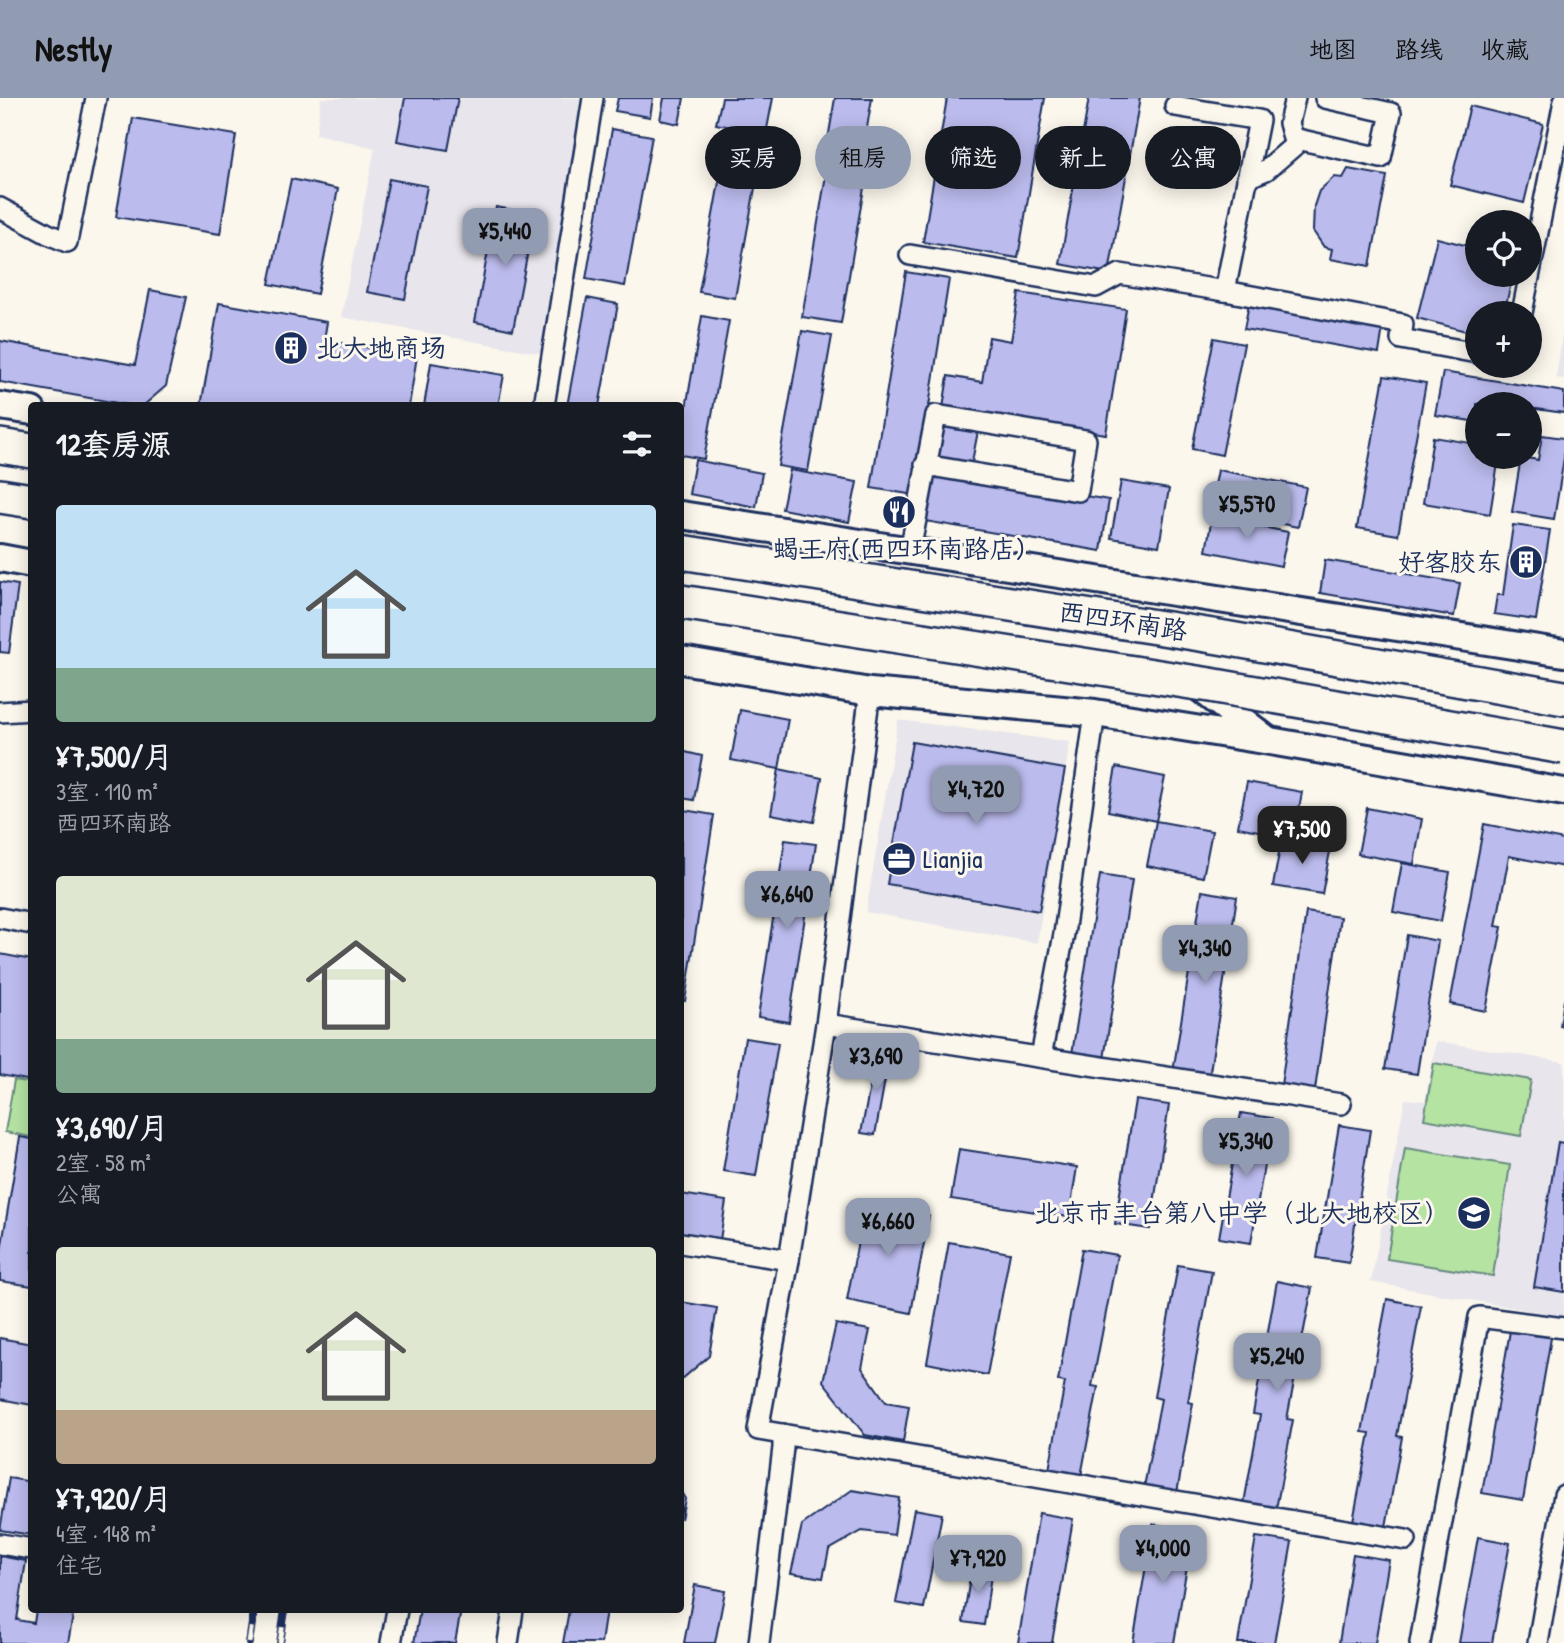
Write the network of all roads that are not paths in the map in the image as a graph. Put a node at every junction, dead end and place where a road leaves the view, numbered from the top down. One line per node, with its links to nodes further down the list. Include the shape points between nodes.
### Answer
1 (96, 98): 9 (street, via 67,242)
2 (593, 98): 14 (street)
3 (1295, 98): 7 (street, via 1289,122)
4 (1325, 98): 7 (street, via 1391,113 1381,158)
5 (1564, 101): 12 (street)
6 (1175, 106): 8 (street, via 1259,120)
7 (1293, 138): 8 (street, via 1295,145 1276,162)
8 (1247, 178): 11 (street)
9 (0, 208)
10 (909, 255): 11 (street, via 1096,287 1120,274)
11 (1225, 291): 13 (street, via 1403,324 1401,339)
12 (1524, 301)
13 (1465, 352)
14 (545, 402)
15 (0, 406): 16 (street)
16 (28, 410)
17 (0, 446): 18 (highway)
18 (28, 450)
19 (925, 466): 19 (street, via 936,415 1086,440 1078,491); 23 (street)
20 (0, 496): 21 (highway)
21 (28, 500)
22 (684, 515): 23 (street, 西四环南路)
23 (909, 551): 30 (street, 西四环南路)
24 (684, 552): 30 (street, 西四环南路, via 1202,633)
25 (684, 552): 34 (highway, 西四环南路, via 1219,636)
26 (0, 558): 27 (street)
27 (28, 563)
28 (684, 602): 38 (street, 西四环南路, via 1193,682)
29 (684, 602): 39 (highway, 西四环南路, bridge, via 1210,685)
30 (1289, 611): 31 (street, 西四环南路)
31 (1564, 653)
32 (684, 661): 33 (street, 西四环南路)
33 (870, 692): 37 (street, 西四环南路); 43 (street)
34 (1564, 698)
35 (28, 710): 36 (street)
36 (0, 712)
37 (1095, 713): 38 (street, 西四环南路); 44 (street, via 1064,934)
38 (1269, 741): 40 (street, 西四环南路)
39 (1564, 747)
40 (1564, 792)
41 (0, 918): 42 (street)
42 (28, 923)
43 (826, 1024): 44 (street); 47 (street)
44 (1041, 1057): 45 (street)
45 (1341, 1104)
46 (684, 1243): 47 (street)
47 (789, 1260): 49 (street, via 758,1430)
48 (1564, 1328): 59 (street, via 1479,1317)
49 (783, 1434): 51 (street); 58 (street)
50 (1564, 1495): 60 (street)
51 (1406, 1540)
52 (0, 1544): 53 (street)
53 (28, 1548)
54 (396, 1613): 56 (street)
55 (513, 1613): 57 (street)
56 (391, 1643)
57 (508, 1643)
58 (759, 1643)
59 (1420, 1643)
60 (1538, 1643)

